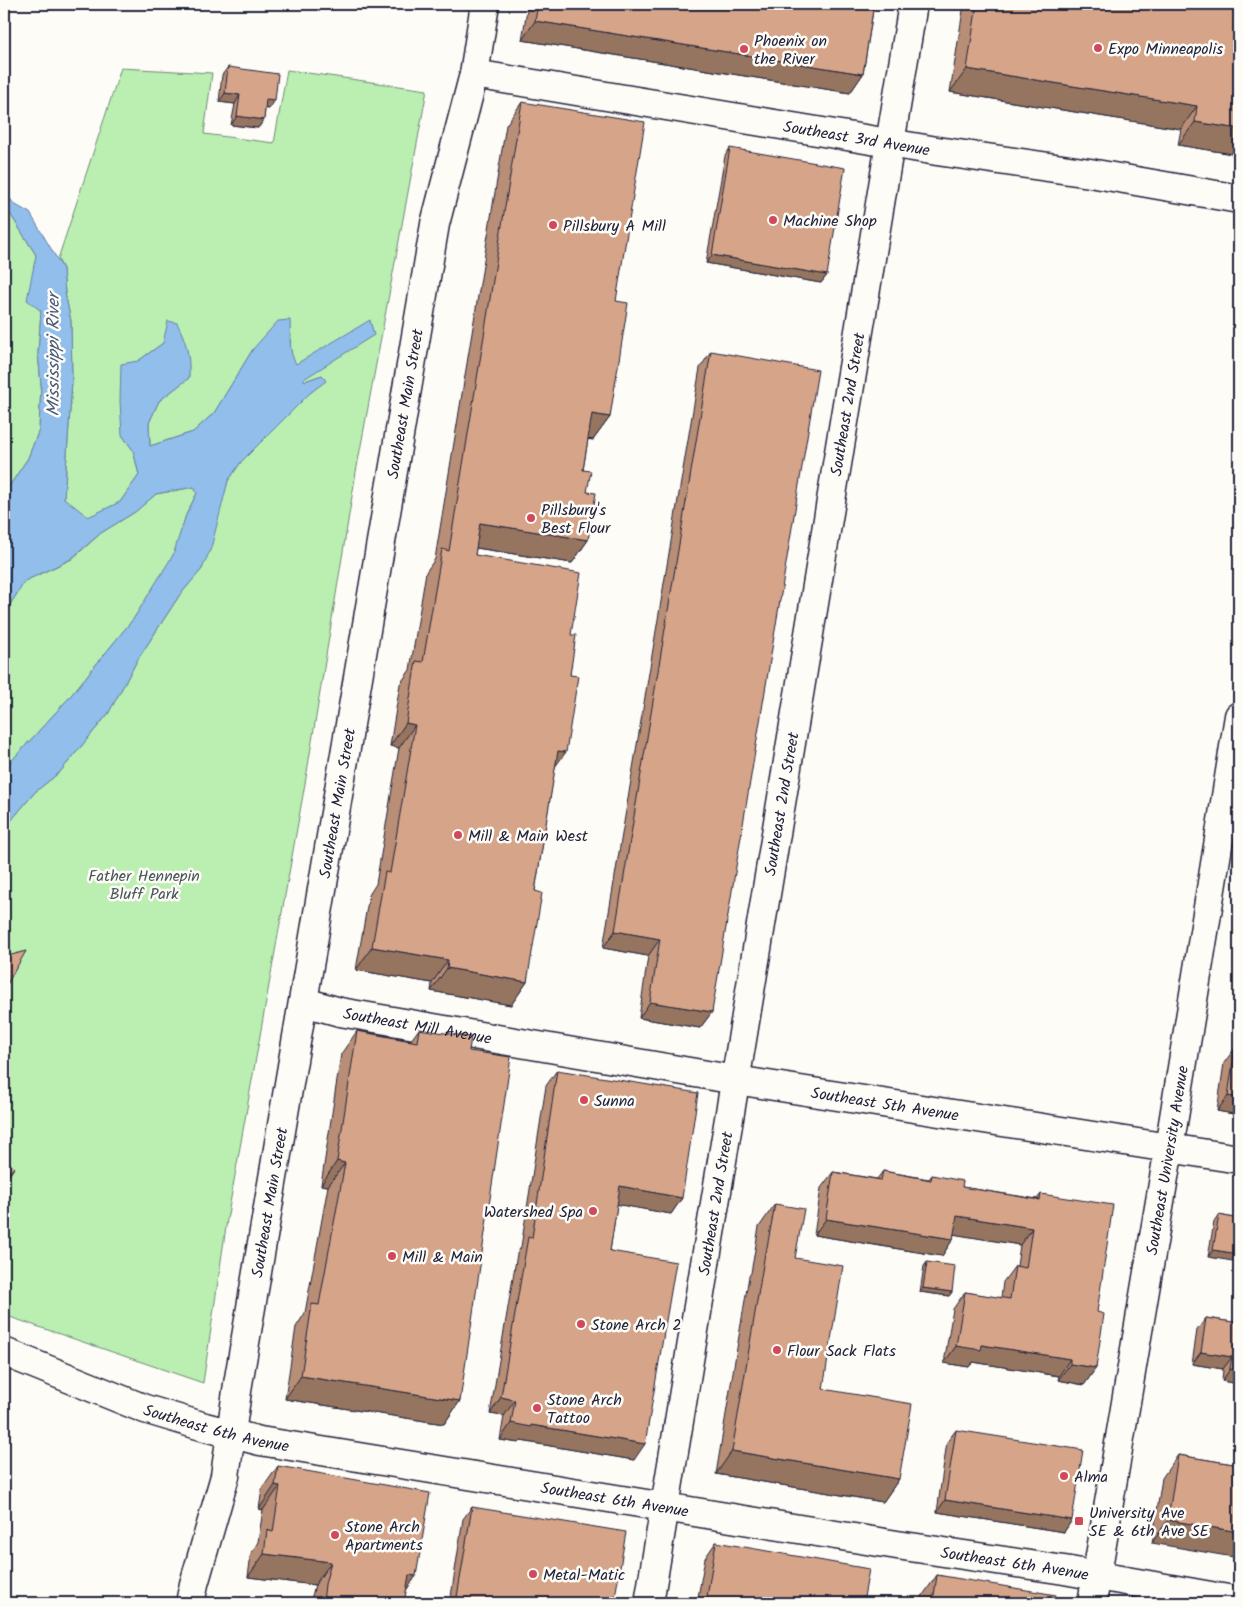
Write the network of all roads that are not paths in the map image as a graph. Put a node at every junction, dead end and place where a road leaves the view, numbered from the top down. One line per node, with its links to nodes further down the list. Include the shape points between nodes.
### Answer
1 (485, 4): 3 (street, Southeast Main Street)
2 (912, 4): 4 (street, Southeast 2nd Street)
3 (474, 74): 4 (street, Southeast 3rd Avenue); 7 (street, Southeast Main Street, via 435,224)
4 (890, 143): 5 (street, Southeast 3rd Avenue); 9 (street, Southeast 2nd Street)
5 (1239, 199)
6 (1239, 716): 10 (street, Southeast University Avenue)
7 (304, 1002): 8 (street, Southeast Mill Avenue, via 340,1012); 13 (street, Southeast Main Street)
8 (532, 1044): 9 (street, Southeast 5th Avenue)
9 (736, 1080): 10 (street, Southeast 5th Avenue); 14 (street, Southeast 2nd Street)
10 (1169, 1148): 11 (street, Southeast 5th Avenue); 15 (street, Southeast University Avenue)
11 (1239, 1159)
12 (4, 1352): 13 (street, Southeast 6th Avenue, via 145,1409)
13 (231, 1434): 14 (street, Southeast 6th Avenue); 17 (street, Southeast Main Street, via 225,1476)
14 (665, 1506): 15 (street, Southeast 6th Avenue); 18 (street, Southeast 2nd Street)
15 (1097, 1576): 16 (street, Southeast 6th Avenue); 19 (street, Southeast University Avenue)
16 (1239, 1601)
17 (190, 1603)
18 (649, 1603)
19 (1092, 1603)

